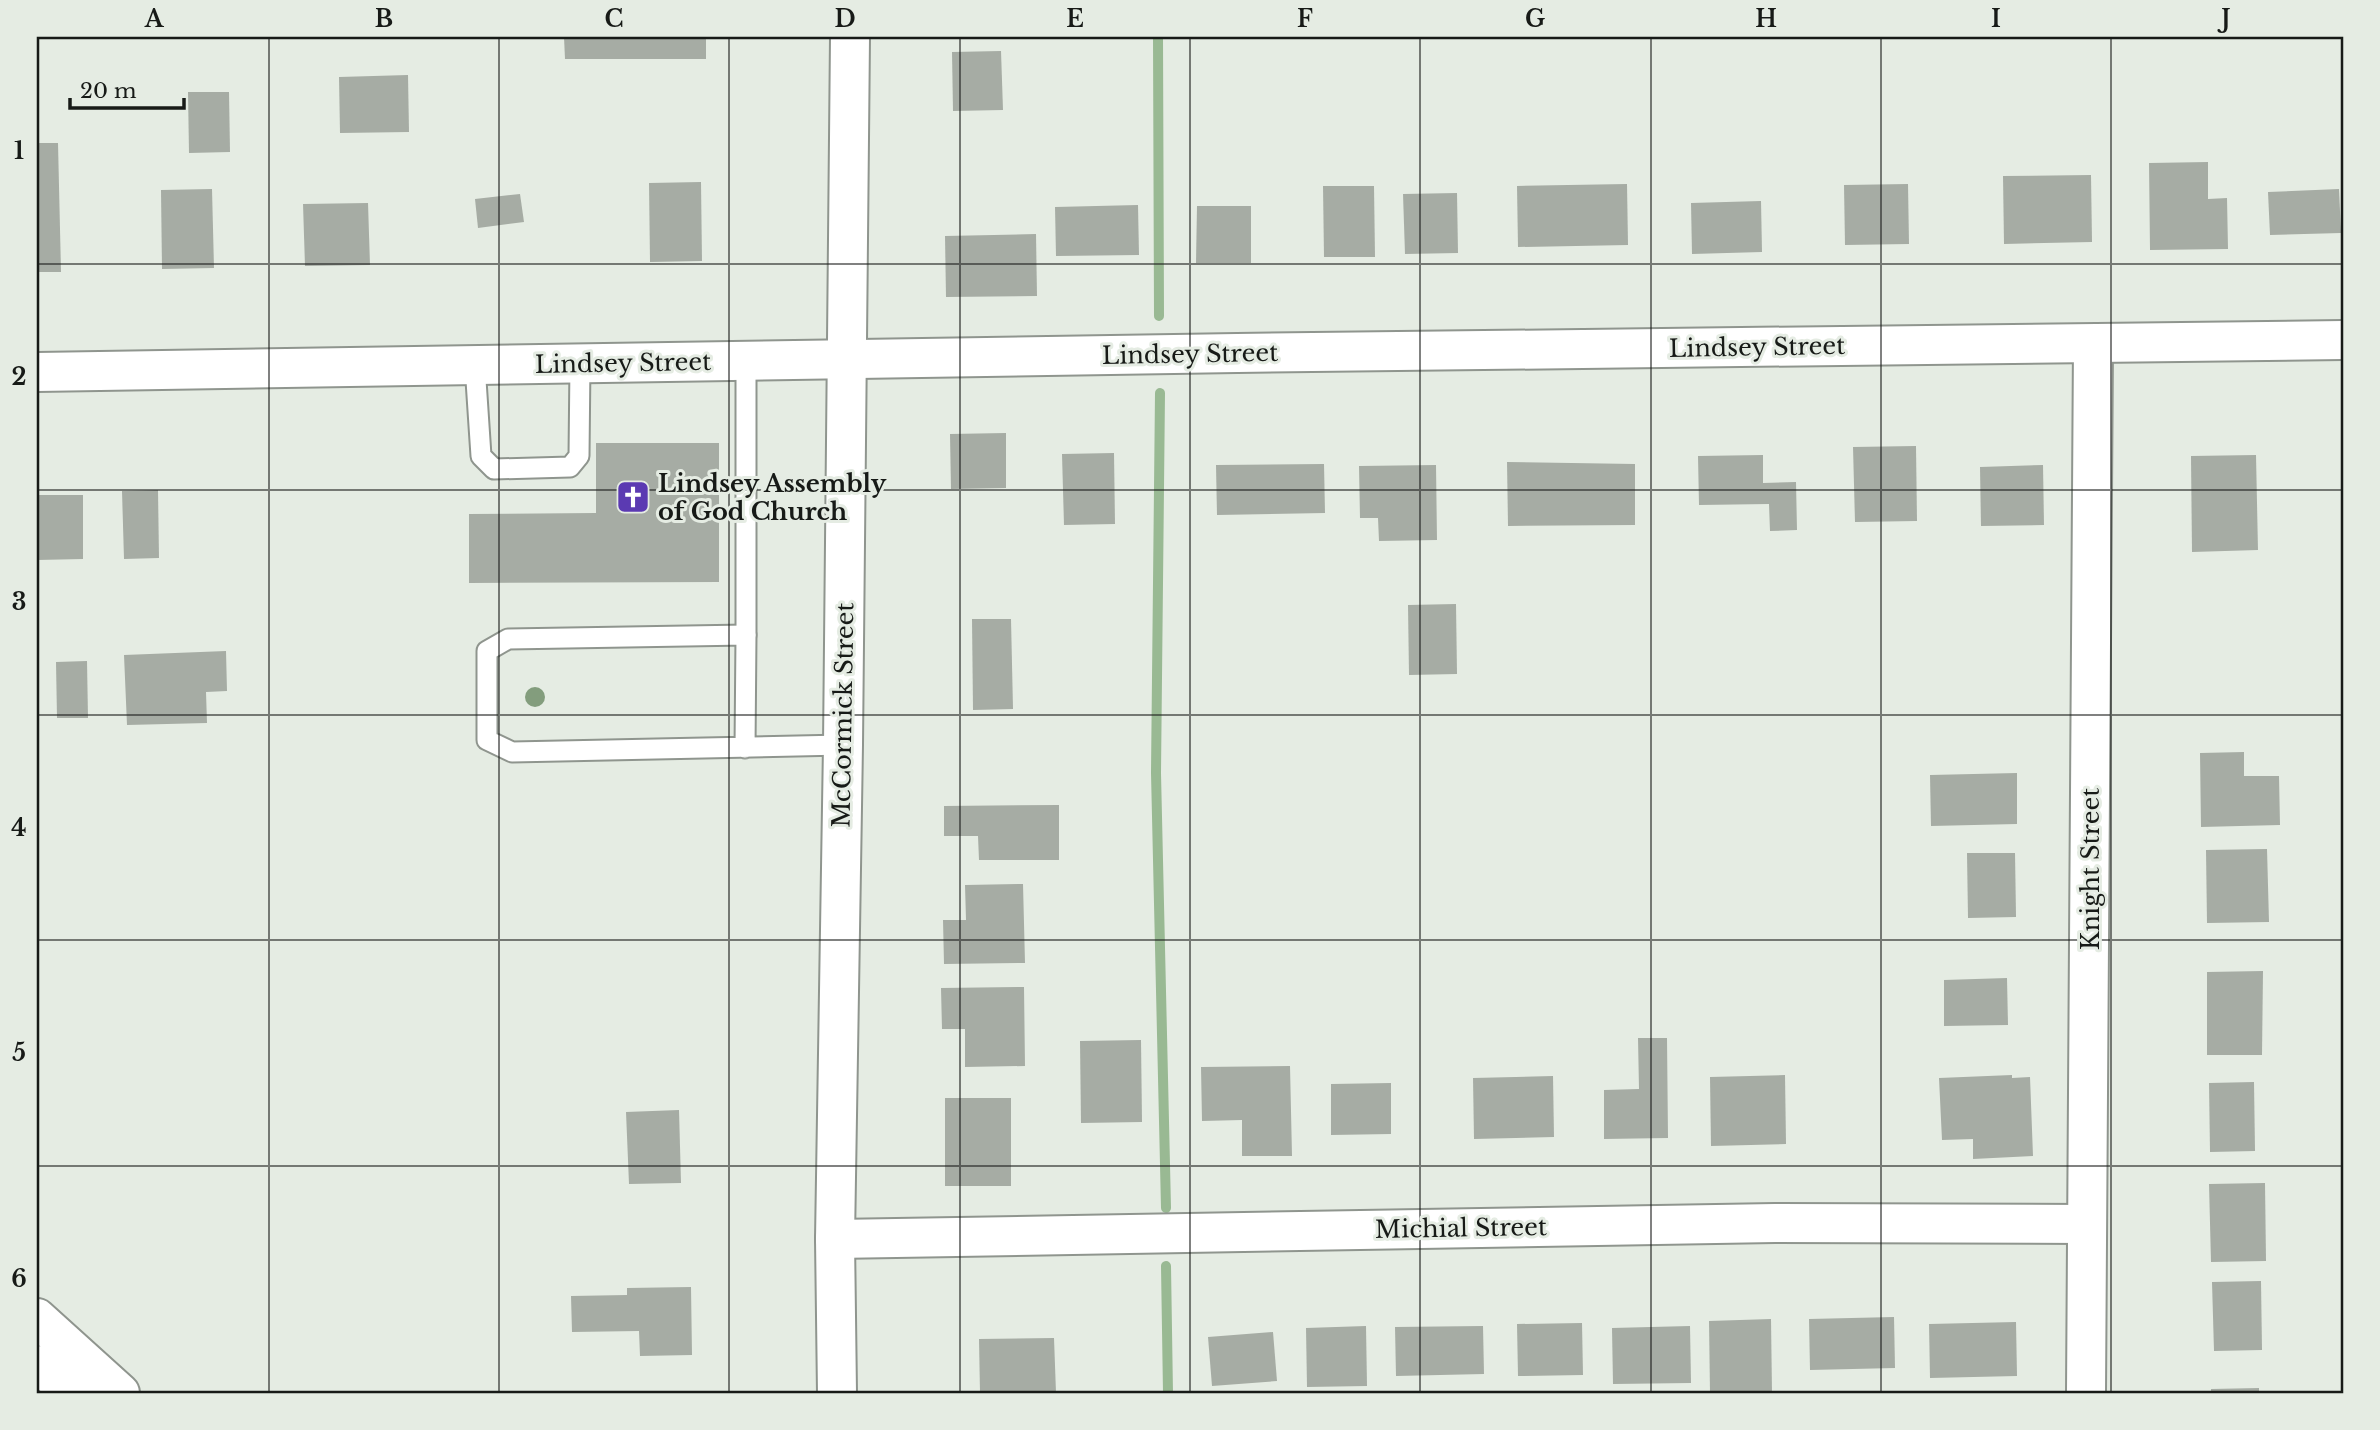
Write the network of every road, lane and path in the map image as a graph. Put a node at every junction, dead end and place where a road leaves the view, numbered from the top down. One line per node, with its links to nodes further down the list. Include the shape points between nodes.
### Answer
1 (850, 37): 4 (main road, McCormick Street)
2 (2343, 340): 3 (main road, Lindsey Street)
3 (2093, 344): 4 (main road, Lindsey Street); 12 (main road, Knight Street)
4 (846, 359): 5 (main road, Lindsey Street); 10 (main road, McCormick Street)
5 (746, 361): 6 (main road, Lindsey Street); 9 (lane)
6 (580, 363): 7 (main road, Lindsey Street); 7 (lane, via 579,456 570,467 494,469 481,456)
7 (475, 365): 8 (main road, Lindsey Street)
8 (37, 372)
9 (746, 635): 11 (lane); 11 (lane, via 508,639 487,651 487,740 512,752)
10 (844, 745): 11 (lane); 13 (main road, McCormick Street)
11 (745, 748)
12 (2087, 1224): 13 (main road, Michial Street, via 1776,1223); 19 (main road, Knight Street)
13 (835, 1239): 18 (main road, McCormick Street)
14 (37, 1318): 17 (main road)
15 (37, 1365): 16 (main road)
16 (76, 1393)
17 (120, 1393)
18 (836, 1393)
19 (2085, 1393)

